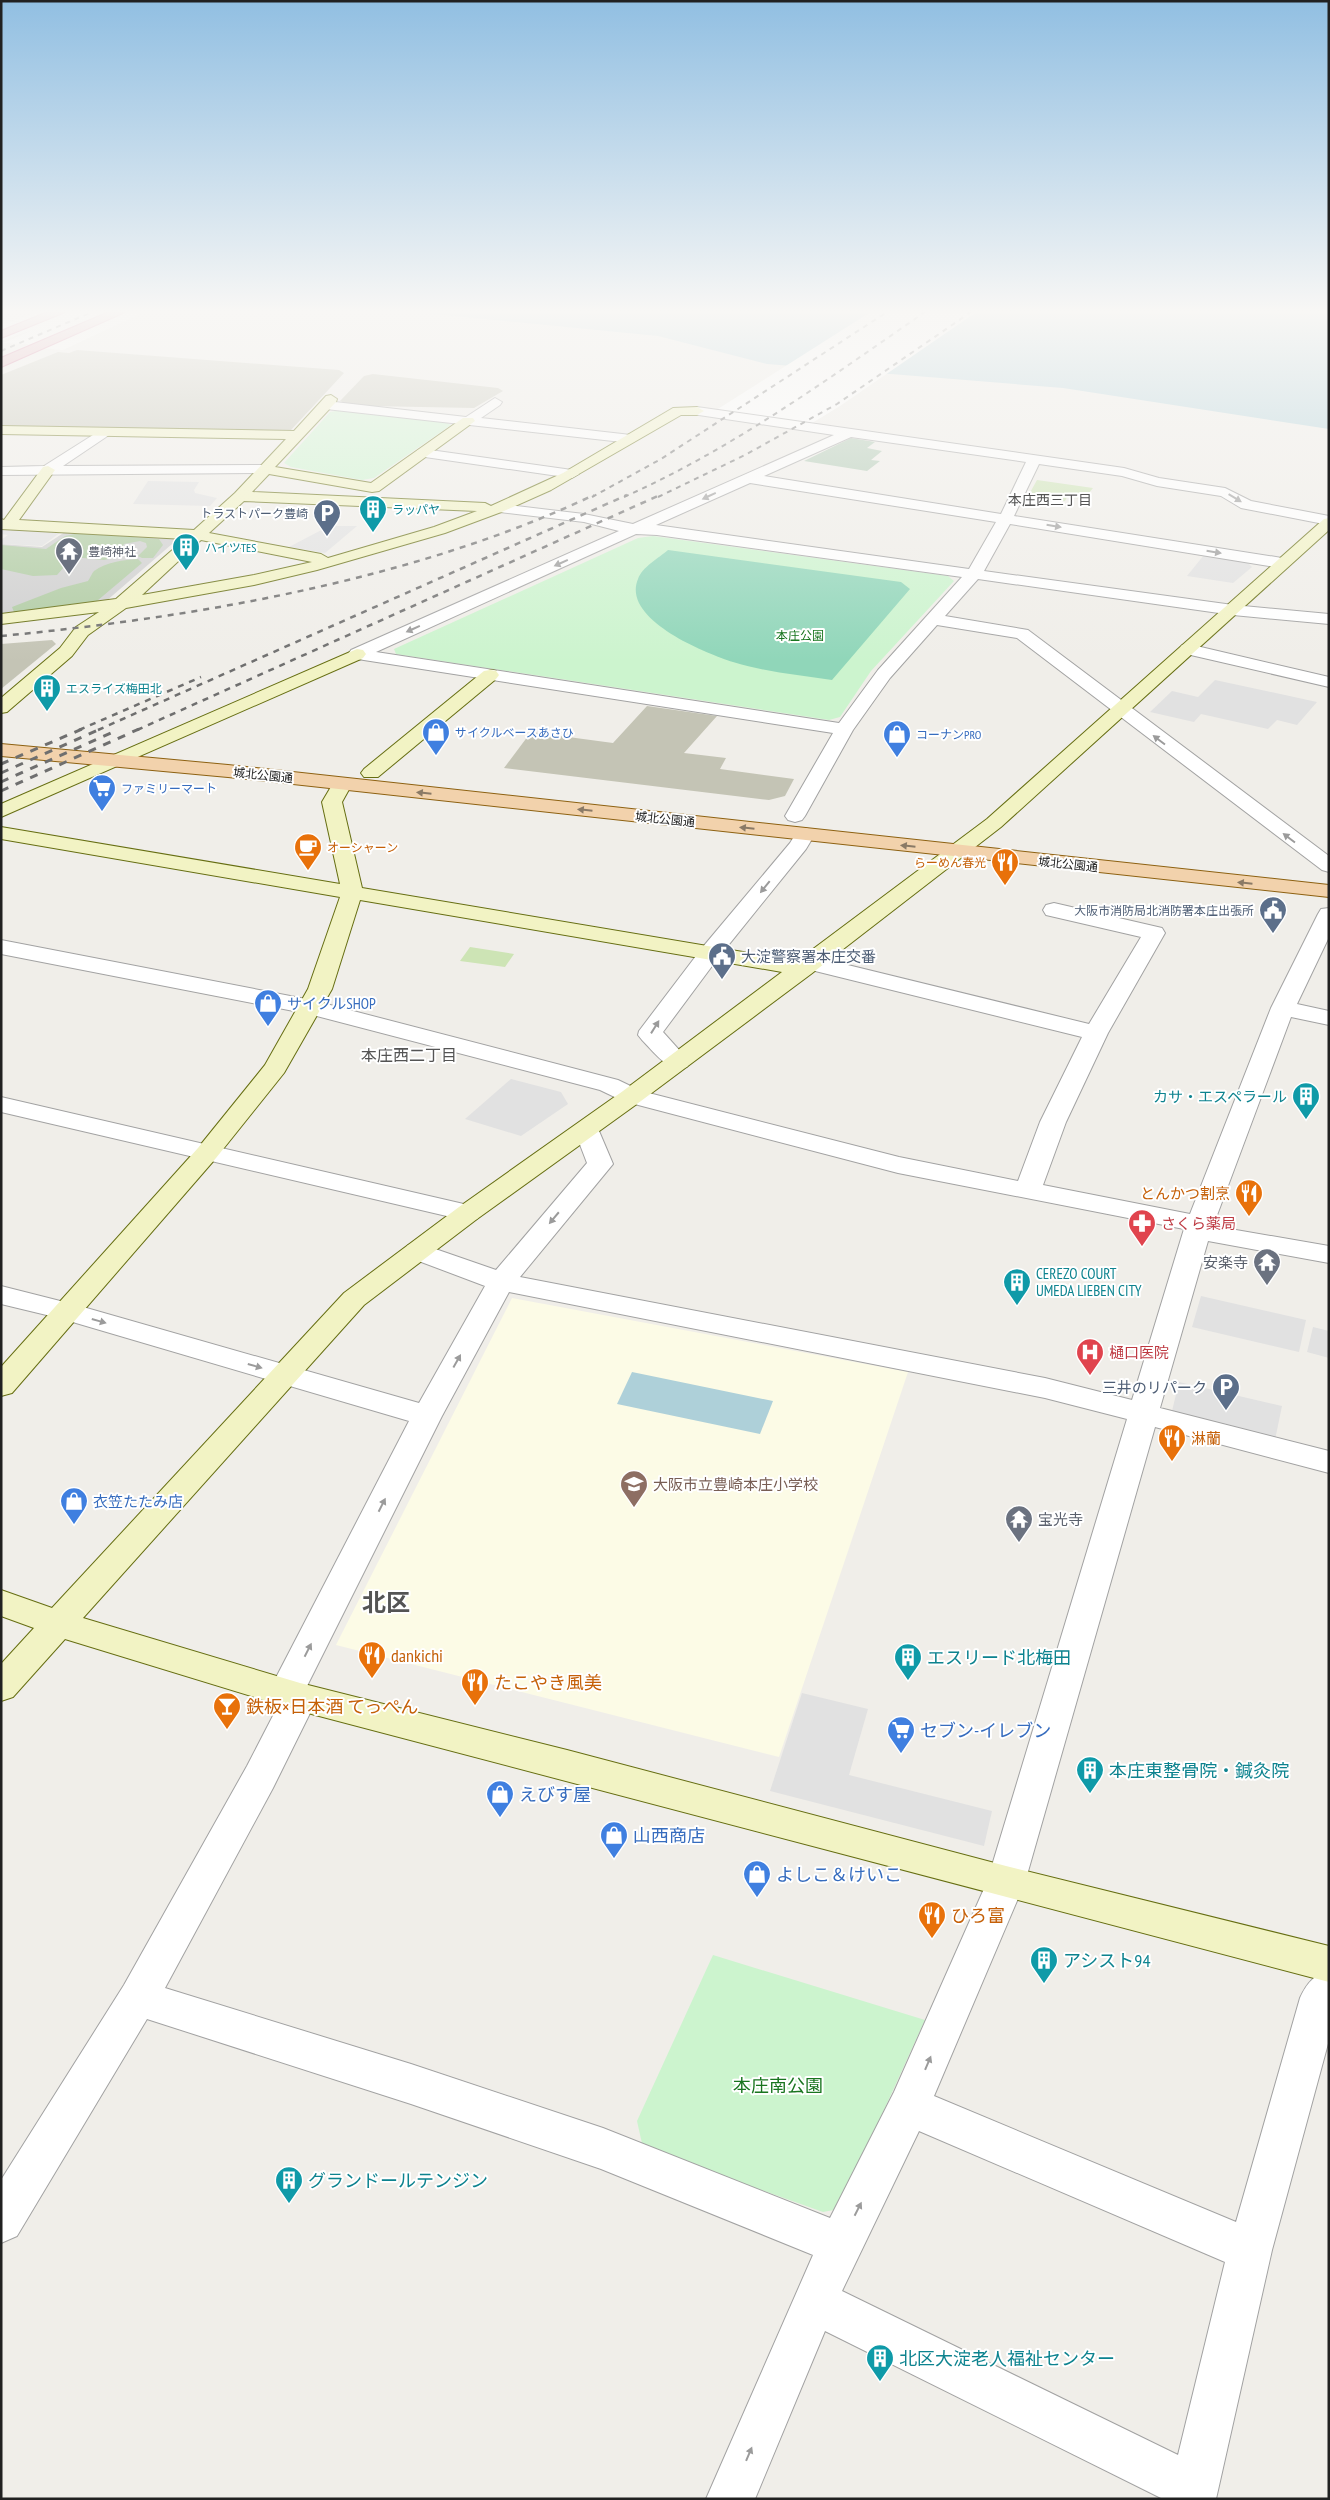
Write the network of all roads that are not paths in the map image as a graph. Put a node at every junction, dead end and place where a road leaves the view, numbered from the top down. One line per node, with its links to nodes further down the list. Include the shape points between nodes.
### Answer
1 (303, 429): 9 (street)
2 (457, 429): 11 (street)
3 (534, 429): 10 (street)
4 (649, 429): 10 (street)
5 (825, 429): 8 (street)
6 (1, 430): 7 (street)
7 (104, 432): 9 (street); 14 (street)
8 (849, 432): 12 (street); 17 (street)
9 (297, 435): 13 (street)
10 (631, 440): 16 (street)
11 (423, 453): 16 (street); 18 (street)
12 (1034, 460): 21 (street); 22 (street, one-way to 22, via 1116,470 1157,482 1225,492 1246,504)
13 (265, 469): 14 (street); 18 (street); 19 (street)
14 (48, 470): 15 (street); 23 (street)
15 (1, 471)
16 (572, 474): 20 (street)
17 (747, 478): 21 (street); 24 (street, one-way to 24)
18 (374, 488): 20 (street)
19 (240, 496): 20 (street); 25 (street)
20 (499, 508): 24 (street, via 584,518); 26 (street, via 423,535)
21 (1006, 518): 27 (street, one-way to 27); 28 (street)
22 (1329, 522): 27 (street)
23 (5, 524): 25 (street)
24 (637, 530): 28 (street, via 657,530); 35 (street, one-way to 35)
25 (198, 535): 26 (street); 29 (street)
26 (332, 561): 29 (street)
27 (1282, 563): 30 (street)
28 (974, 574): 30 (street); 32 (street)
29 (120, 605): 31 (street); 38 (street, via 82,631 66,652)
30 (1233, 610): 33 (street); 34 (street)
31 (1, 619)
32 (933, 619): 39 (street, via 1022,634); 40 (street, via 884,674)
33 (1329, 619)
34 (1188, 649): 37 (street); 39 (street)
35 (357, 654): 36 (street); 43 (street)
36 (490, 675): 40 (street); 45 (street)
37 (1329, 682)
38 (1, 708)
39 (1119, 709): 50 (street, via 994,823); 52 (street, one-way to 39)
40 (844, 729): 48 (street)
41 (1, 740): 43 (main road, 城北公園通)
42 (1, 750): 44 (main road, 城北公園通)
43 (141, 750): 44 (street); 45 (main road, 城北公園通)
44 (112, 761): 46 (main road, 城北公園通); 47 (street)
45 (371, 773): 48 (main road, 城北公園通)
46 (342, 784): 48 (main road, 城北公園通, one-way to 46); 55 (street, via 332,802)
47 (1, 811)
48 (800, 825): 50 (main road, 城北公園通); 51 (main road, 城北公園通, one-way to 48); 59 (street, one-way to 59, via 799,845)
49 (1, 834): 55 (street)
50 (975, 836): 51 (street); 53 (main road, 城北公園通)
51 (957, 851): 54 (main road, 城北公園通, one-way to 51); 60 (street)
52 (1329, 866)
53 (1329, 874)
54 (1329, 891)
55 (352, 892): 59 (street); 61 (street)
56 (1054, 910): 64 (street, via 1154,934)
57 (1329, 914): 62 (street)
58 (1, 946): 61 (street)
59 (710, 953): 60 (street); 65 (street, one-way to 59, via 650,1035 651,1031)
60 (807, 966): 64 (street); 65 (street)
61 (311, 1007): 66 (street, via 609,1085); 69 (street, via 276,1068)
62 (1283, 1008): 63 (street); 72 (street)
63 (1329, 1018)
64 (1096, 1033): 70 (street, via 1053,1122)
65 (678, 1062): 66 (street)
66 (632, 1096): 68 (street); 70 (street, via 898,1165)
67 (1, 1104): 69 (street)
68 (587, 1129): 71 (street); 75 (street, one-way to 75, via 600,1164)
69 (207, 1152): 71 (street); 77 (street)
70 (1028, 1190): 72 (street)
71 (468, 1213): 73 (street)
72 (1199, 1227): 74 (street); 80 (street)
73 (418, 1251): 75 (street); 78 (street, via 354,1299)
74 (1329, 1255)
75 (501, 1282): 80 (street, via 1045,1388); 81 (street, one-way to 75)
76 (1, 1295): 77 (street)
77 (66, 1311): 78 (street, one-way to 78); 79 (street)
78 (284, 1374): 81 (street); 84 (street)
79 (1, 1386)
80 (1145, 1414): 82 (street); 87 (street)
81 (427, 1416): 86 (street, one-way to 81)
82 (1329, 1462)
83 (1, 1603): 84 (street)
84 (60, 1624): 85 (street); 86 (street)
85 (1, 1687)
86 (293, 1695): 87 (street); 90 (street, via 260,1777)
87 (1006, 1882): 88 (street); 91 (street, one-way to 87)
88 (1329, 1964)
89 (1329, 1988): 94 (street, via 1320,1998)
90 (138, 1998): 92 (street); 93 (street, via 382,2074 603,2148)
91 (909, 2106): 93 (street, one-way to 91); 94 (street)
92 (1, 2221)
93 (840, 2244): 95 (street)
94 (1250, 2250): 96 (street)
95 (815, 2302): 96 (street); 97 (street, one-way to 95)
96 (1193, 2493)
97 (730, 2499)

